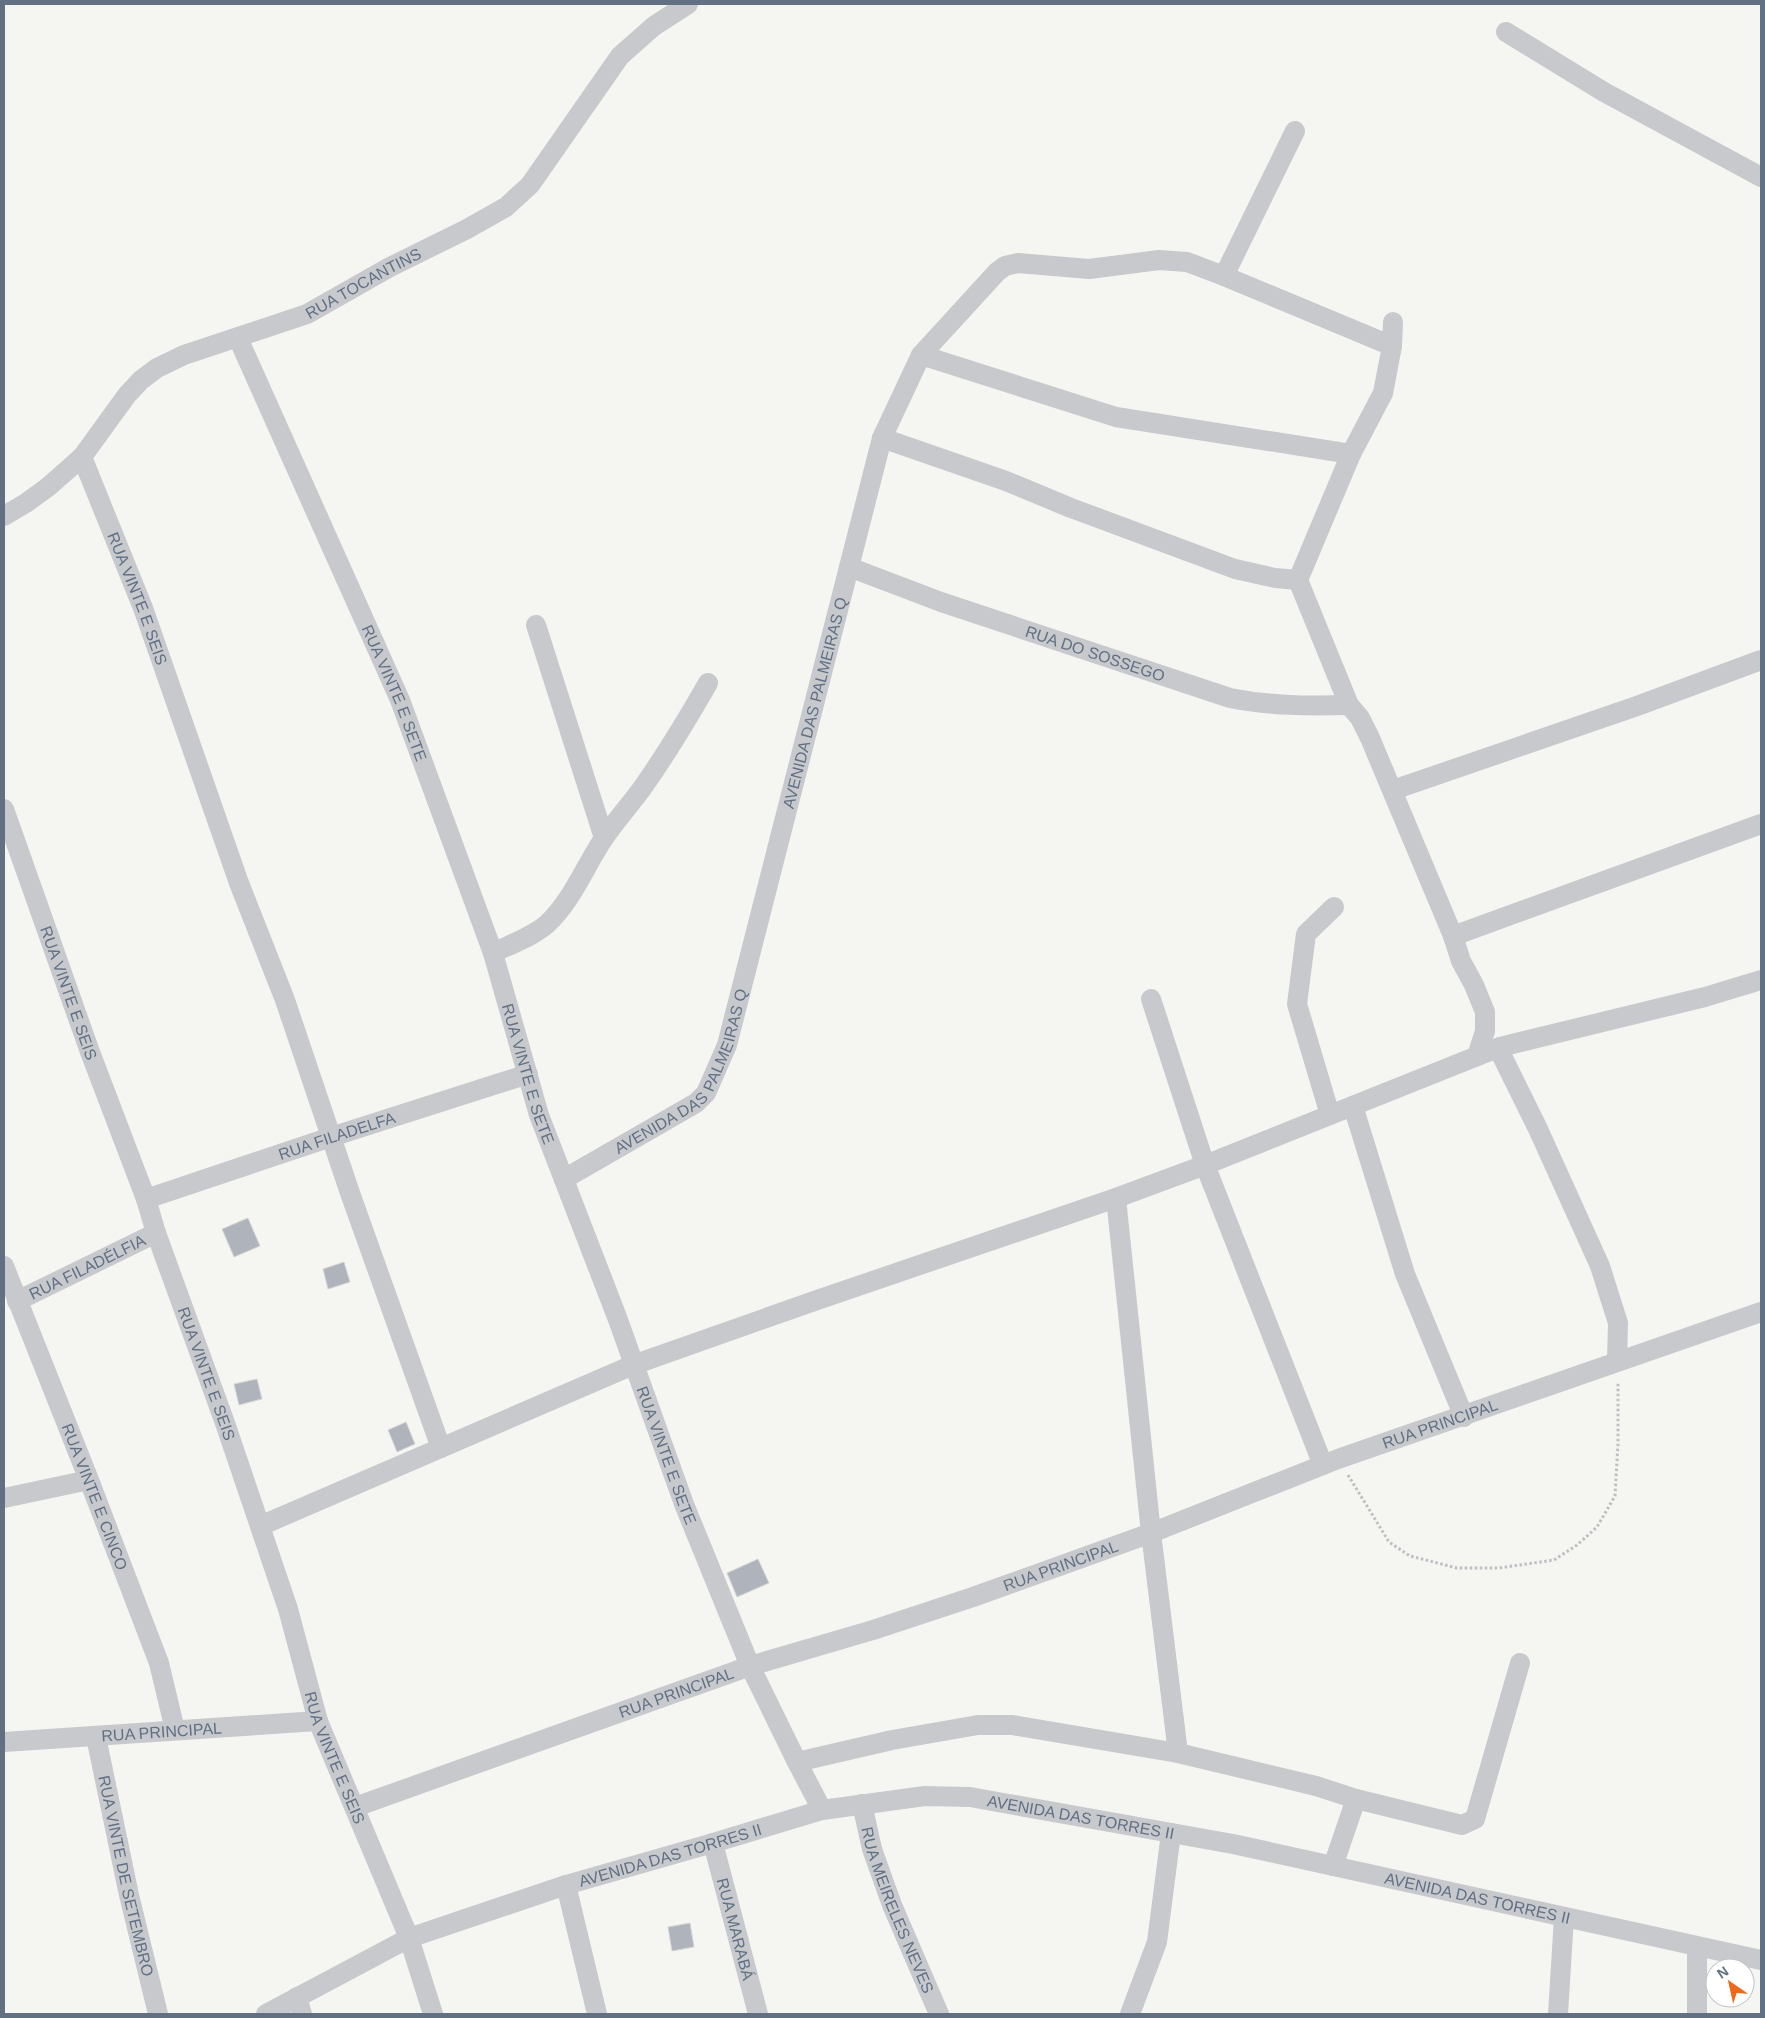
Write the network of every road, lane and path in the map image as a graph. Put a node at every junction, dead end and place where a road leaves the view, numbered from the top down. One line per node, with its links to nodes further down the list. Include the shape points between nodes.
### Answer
1 (688, 4): 7 (street, RUA TOCANTINS, via 654,26 620,56 530,185 506,207 308,314)
2 (1506, 32): 4 (street, via 1604,92)
3 (1295, 131): 5 (street)
4 (1761, 177)
5 (1224, 276): 8 (street, AVENIDA DAS PALMEIRAS Q); 9 (street, AVENIDA DAS PALMEIRAS Q, via 1187,262 1159,260 1089,269 1018,263 1005,266)
6 (1393, 322): 8 (street)
7 (238, 338): 12 (street, RUA TOCANTINS, via 184,355 146,376 127,395); 26 (street, RUA VINTE E SETE, via 400,700)
8 (1392, 346): 11 (street, via 1383,393)
9 (921, 355): 10 (street, AVENIDA DAS PALMEIRAS Q); 11 (street, via 1116,417)
10 (882, 438): 14 (street, AVENIDA DAS PALMEIRAS Q); 15 (street, via 1006,481 1236,569)
11 (1351, 454): 15 (street)
12 (82, 456): 13 (street, RUA TOCANTINS, via 26,504); 34 (street, RUA VINTE E SEIS, via 143,608 285,1000)
13 (4, 516)
14 (849, 567): 19 (street, RUA DO SOSSEGO, via 940,602 1230,698 1278,705); 36 (street, AVENIDA DAS PALMEIRAS Q, via 727,1045 706,1093 696,1103)
15 (1298, 580): 19 (street)
16 (536, 625): 23 (street)
17 (1761, 660): 20 (street)
18 (708, 683): 23 (street, via 670,748)
19 (1349, 704): 20 (street, via 1370,738)
20 (1392, 790): 25 (street)
21 (4, 809): 38 (street, RUA VINTE E SEIS)
22 (1761, 824): 25 (street)
23 (604, 838): 26 (street, via 571,894 546,925)
24 (1334, 906): 33 (street, via 1306,934 1297,1004)
25 (1453, 936): 30 (street, via 1461,961 1486,1012 1485,1032)
26 (493, 953): 31 (street, RUA VINTE E SETE)
27 (1761, 980): 29 (street, via 1705,997)
28 (1151, 999): 35 (street)
29 (1500, 1046): 30 (street); 43 (street, via 1600,1266 1618,1324)
30 (1477, 1056): 32 (street)
31 (528, 1074): 34 (street, RUA FILADELFA); 36 (street, RUA VINTE E SETE, via 539,1115)
32 (1353, 1106): 33 (street); 45 (street, via 1405,1274)
33 (1330, 1115): 35 (street)
34 (331, 1137): 38 (street, RUA FILADELFA); 46 (street, RUA VINTE E SEIS)
35 (1204, 1166): 37 (street); 47 (street)
36 (564, 1178): 44 (street, RUA VINTE E SETE)
37 (1116, 1198): 44 (street); 51 (street)
38 (146, 1200): 39 (street, RUA VINTE E SEIS)
39 (156, 1233): 41 (street, RUA FILADÉLFIA); 50 (street, RUA VINTE E SEIS)
40 (4, 1266): 41 (street, RUA VINTE E CINCO)
41 (17, 1301): 48 (street, RUA VINTE E CINCO)
42 (1761, 1312): 43 (street, RUA PRINCIPAL)
43 (1617, 1361): 45 (street, RUA PRINCIPAL); 47 (path, via 1615,1496 1597,1527 1577,1546 1554,1560 1499,1568 1457,1568 1410,1556 1389,1542)
44 (633, 1365): 46 (street); 53 (street, RUA VINTE E SETE, via 684,1504)
45 (1464, 1416): 47 (street, RUA PRINCIPAL)
46 (441, 1448): 50 (street)
47 (1331, 1462): 51 (street, RUA PRINCIPAL)
48 (89, 1480): 49 (street); 55 (street, RUA VINTE E CINCO, via 159,1663)
49 (4, 1498)
50 (260, 1526): 54 (street, RUA VINTE E SEIS, via 288,1609)
51 (1151, 1533): 53 (street, RUA PRINCIPAL, via 973,1597); 58 (street)
52 (1520, 1663): 60 (street, via 1475,1819 1466,1824 1456,1824)
53 (750, 1666): 59 (street, RUA VINTE E SETE); 62 (street, RUA PRINCIPAL)
54 (318, 1721): 55 (street, RUA PRINCIPAL); 62 (street, RUA VINTE E SEIS)
55 (175, 1730): 56 (street, RUA PRINCIPAL)
56 (96, 1737): 57 (street, RUA PRINCIPAL); 73 (street, RUA VINTE DE SETEMBRO)
57 (4, 1742)
58 (1178, 1753): 59 (street, via 1012,1725 978,1724); 60 (street, via 1316,1786)
59 (796, 1762): 63 (street, RUA VINTE E SETE)
60 (1356, 1799): 66 (street)
61 (862, 1804): 63 (street, AVENIDA DAS TORRES II); 64 (street, AVENIDA DAS TORRES II, via 925,1796 970,1797); 78 (street, RUA MEIRELES NEVES, via 872,1849 892,1905)
62 (355, 1807): 69 (street, RUA VINTE E SEIS)
63 (822, 1810): 65 (street, AVENIDA DAS TORRES II)
64 (1171, 1833): 66 (street, AVENIDA DAS TORRES II); 79 (street, via 1157,1942)
65 (713, 1843): 67 (street, AVENIDA DAS TORRES II); 77 (street, RUA MARABÁ)
66 (1332, 1866): 68 (street, AVENIDA DAS TORRES II)
67 (566, 1885): 69 (street, AVENIDA DAS TORRES II); 76 (street)
68 (1564, 1917): 70 (street, AVENIDA DAS TORRES II); 80 (street)
69 (409, 1938): 72 (street, AVENIDA DAS TORRES II); 75 (street, RUA VINTE E SEIS)
70 (1698, 1947): 71 (street, AVENIDA DAS TORRES II); 81 (street)
71 (1761, 1960)
72 (300, 2005): 74 (street, AVENIDA DAS TORRES II)
73 (158, 2014)
74 (266, 2014)
75 (434, 2014)
76 (597, 2014)
77 (758, 2014)
78 (939, 2014)
79 (1130, 2014)
80 (1558, 2014)
81 (1697, 2014)

